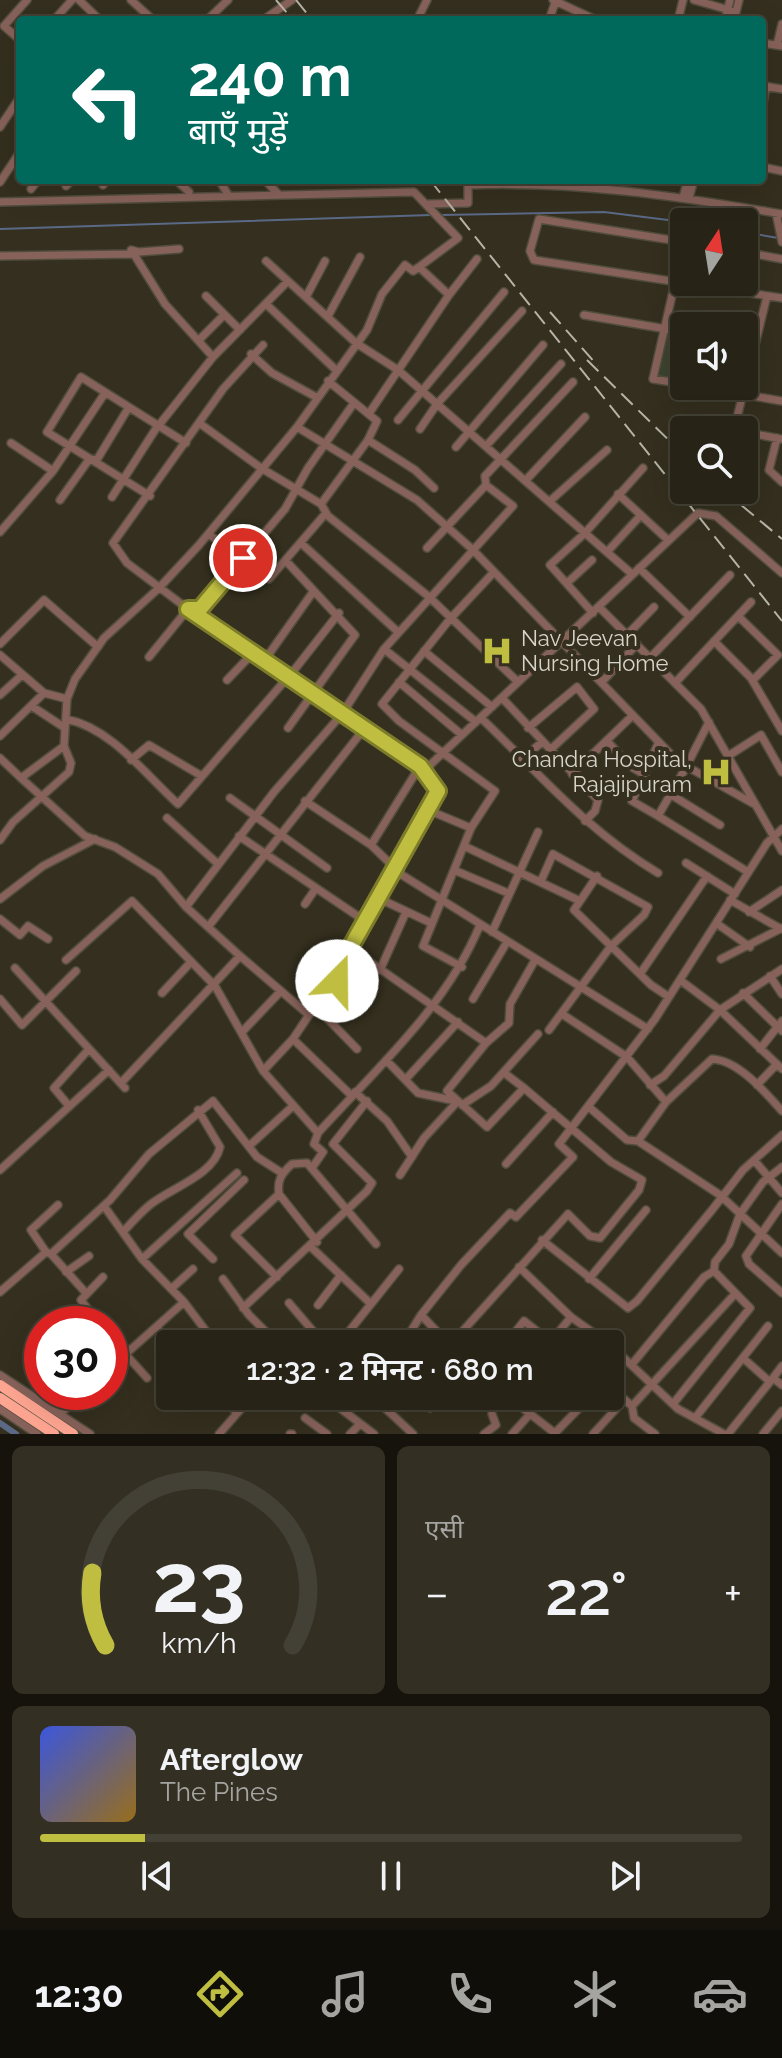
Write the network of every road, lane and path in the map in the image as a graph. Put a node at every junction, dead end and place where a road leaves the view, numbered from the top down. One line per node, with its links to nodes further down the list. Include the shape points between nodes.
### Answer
1 (27, 0): 19 (street, via 4,26)
2 (72, 0): 12 (street)
3 (79, 0): 13 (street)
4 (131, 0): 14 (street)
5 (228, 0): 15 (street)
6 (292, 0): 16 (street)
7 (555, 0): 17 (street)
8 (694, 0): 11 (street)
9 (730, 0): 11 (street)
10 (739, 0): 11 (street)
11 (732, 14)
12 (58, 16)
13 (96, 16)
14 (149, 16)
15 (211, 16)
16 (269, 16)
17 (588, 16)
18 (782, 24): 20 (street)
19 (16, 36)
20 (779, 46)
21 (16, 103): 22 (street)
22 (0, 127)
23 (16, 158): 24 (street)
24 (0, 182)
25 (35, 184): 34 (street)
26 (180, 184): 36 (street)
27 (222, 184): 38 (street)
28 (269, 184): 37 (street)
29 (482, 184): 41 (street, via 468,185 468,203)
30 (561, 184): 35 (street)
31 (639, 184): 35 (street)
32 (688, 184): 39 (street)
33 (692, 184): 39 (street)
34 (31, 189)
35 (638, 190): 39 (street)
36 (189, 192)
37 (279, 195): 38 (street); 41 (street, via 414,192)
38 (229, 196): 40 (street)
39 (686, 198): 42 (street)
40 (0, 202)
41 (428, 204): 54 (street, via 435,218 458,238)
42 (779, 213): 44 (street)
43 (670, 240): 56 (street, via 539,219 530,251 534,260)
44 (782, 245): 50 (street)
45 (179, 249): 46 (street)
46 (131, 250): 48 (street, via 134,254); 74 (street, via 165,304)
47 (758, 254): 50 (street)
48 (0, 256)
49 (360, 257): 69 (street)
50 (781, 258)
51 (477, 259): 58 (street)
52 (266, 261): 55 (street)
53 (325, 261): 63 (street)
54 (419, 267): 58 (street); 75 (street, via 413,271 405,265 382,294)
55 (288, 281): 63 (street); 65 (street)
56 (670, 281)
57 (504, 292): 86 (street)
58 (449, 295): 82 (street)
59 (758, 295): 62 (street)
60 (206, 296): 67 (street)
61 (671, 296): 70 (street)
62 (767, 296): 64 (street); 73 (street)
63 (306, 297): 69 (street)
64 (782, 298)
65 (266, 304): 72 (street); 81 (street)
66 (522, 311): 92 (street)
67 (224, 315): 72 (street); 74 (street)
68 (584, 315): 70 (street)
69 (328, 316): 75 (street)
70 (664, 328): 71 (street); 85 (street, via 653,379)
71 (670, 329)
72 (240, 330): 79 (street)
73 (758, 333)
74 (199, 340): 79 (street)
75 (356, 343): 81 (street); 82 (street)
76 (263, 345): 78 (street)
77 (543, 345): 101 (street)
78 (251, 354): 88 (street, via 272,373); 106 (street)
79 (213, 357): 98 (street)
80 (561, 364): 109 (street)
81 (336, 370): 83 (street)
82 (400, 371): 86 (street); 94 (street)
83 (328, 381): 88 (street); 91 (street)
84 (573, 382): 114 (street)
85 (670, 382)
86 (421, 390): 92 (street); 96 (street)
87 (105, 393): 93 (street); 108 (street); 108 (street, via 81,377 47,432)
88 (316, 397): 99 (street)
89 (758, 397): 90 (street)
90 (782, 401)
91 (354, 403): 94 (street); 107 (street)
92 (437, 404): 100 (street); 101 (street)
93 (129, 407): 98 (street); 113 (street)
94 (370, 412): 104 (street, via 377,421)
95 (585, 417): 119 (street)
96 (398, 420)
97 (202, 425): 115 (street)
98 (158, 426): 106 (street); 118 (street)
99 (297, 427): 107 (street); 115 (street)
100 (420, 429)
101 (469, 431): 109 (street); 110 (street)
102 (758, 435): 103 (street)
103 (780, 439): 120 (street, via 769,470)
104 (368, 440): 112 (street); 122 (street)
105 (11, 443): 117 (street)
106 (186, 443): 125 (street)
107 (326, 444): 112 (street); 123 (street)
108 (70, 445): 113 (street); 117 (street)
109 (486, 446): 114 (street)
110 (456, 447)
111 (607, 450): 128 (street)
112 (351, 459): 129 (street); 132 (street, via 417,500)
113 (92, 460): 118 (street); 127 (street)
114 (502, 460): 119 (street); 121 (street, via 485,476)
115 (261, 468): 123 (street); 135 (street)
116 (643, 468): 124 (street)
117 (53, 471): 133 (street)
118 (123, 479): 125 (street); 126 (street)
119 (526, 480): 128 (street)
120 (782, 482)
121 (486, 485): 132 (street); 139 (street, via 513,506)
122 (434, 488)
123 (296, 489): 129 (street); 141 (street)
124 (618, 494): 131 (street); 134 (street)
125 (150, 496): 150 (street, via 113,543 127,563)
126 (112, 497)
127 (60, 500)
128 (550, 501): 134 (street)
129 (321, 504): 130 (street)
130 (326, 513): 137 (street); 152 (street)
131 (641, 515): 136 (street); 140 (street)
132 (447, 527): 138 (street); 139 (street)
133 (0, 532)
134 (585, 533): 140 (street); 149 (street, via 550,565)
135 (208, 534): 141 (street); 150 (street)
136 (668, 540): 144 (street); 146 (street, via 698,513 707,512)
137 (301, 543): 143 (street); 162 (street)
138 (427, 548)
139 (472, 549): 145 (street); 152 (street)
140 (607, 552): 144 (street)
141 (243, 558): 155 (street, via 200,609)
142 (592, 560): 149 (street)
143 (286, 561): 148 (street); 151 (street)
144 (636, 571): 156 (street); 159 (street)
145 (494, 572): 160 (street); 166 (street)
146 (782, 573)
147 (730, 575): 159 (street)
148 (269, 579)
149 (567, 583): 156 (street)
150 (159, 588): 155 (street); 169 (street)
151 (313, 592): 157 (street); 176 (street)
152 (428, 596): 160 (street); 162 (street)
153 (751, 602): 158 (street)
154 (654, 607): 163 (street)
155 (188, 609): 172 (street); 174 (street)
156 (596, 610): 163 (street); 166 (street)
157 (339, 613): 179 (street); 188 (street, via 355,635)
158 (738, 616): 165 (street); 181 (street, via 778,655)
159 (690, 617): 175 (street)
160 (450, 619): 171 (street); 183 (street)
161 (0, 631): 164 (street)
162 (398, 632): 170 (street)
163 (627, 635): 168 (street)
164 (7, 637): 167 (street); 169 (street, via 44,600)
165 (714, 641): 181 (street); 185 (street)
166 (562, 642): 183 (street); 184 (street)
167 (0, 644)
168 (637, 644): 175 (street); 184 (street)
169 (98, 647): 190 (street)
170 (384, 649): 177 (street); 193 (street)
171 (424, 651): 177 (street); 192 (street)
172 (252, 654): 176 (street); 180 (street)
173 (0, 655): 178 (street)
174 (149, 657)
175 (650, 658): 185 (street)
176 (264, 661): 179 (street)
177 (409, 670): 182 (street); 196 (street)
178 (22, 675): 186 (street); 187 (street)
179 (286, 676): 188 (street); 219 (street)
180 (227, 680)
181 (753, 680): 202 (street)
182 (399, 682): 203 (street); 210 (street, via 382,704)
183 (518, 682): 189 (street)
184 (602, 682): 194 (street)
185 (675, 683): 197 (street)
186 (44, 693): 190 (street); 191 (street)
187 (0, 695)
188 (314, 695): 193 (street); 199 (street)
189 (502, 698): 192 (street); 200 (street)
190 (67, 699): 195 (street)
191 (33, 707): 198 (street); 204 (street)
192 (492, 707): 196 (street)
193 (342, 714): 201 (street); 229 (street)
194 (632, 716): 205 (street); 207 (street)
195 (66, 719): 198 (street); 214 (street, via 82,722)
196 (478, 720): 203 (street); 213 (street)
197 (709, 722): 211 (street); 216 (street)
198 (65, 728): 208 (street)
199 (288, 728)
200 (528, 728): 206 (street); 209 (street, via 577,687 594,709)
201 (364, 729): 215 (street); 225 (street)
202 (782, 731)
203 (462, 735): 210 (street)
204 (0, 736)
205 (607, 741): 218 (street); 220 (street)
206 (541, 743): 209 (street); 213 (street)
207 (658, 744): 216 (street); 220 (street)
208 (64, 746): 221 (street); 223 (street, via 69,772)
209 (550, 750): 218 (street)
210 (445, 752): 215 (street, via 430,765); 233 (street, via 495,791)
211 (728, 756): 217 (street, via 761,735); 226 (street)
212 (0, 758): 221 (street)
213 (522, 759): 231 (street)
214 (131, 760): 219 (street, via 149,745); 219 (street, via 178,804)
215 (420, 766): 227 (street, via 438,791); 241 (street)
216 (685, 767): 222 (street); 226 (street)
217 (782, 772)
218 (572, 774): 231 (street, via 598,800)
219 (200, 775)
220 (645, 775): 228 (street, via 632,801)
221 (21, 778): 223 (street)
222 (670, 794): 228 (street); 232 (street)
223 (43, 798): 239 (street); 240 (street)
224 (230, 798): 229 (street)
225 (305, 801): 238 (street); 241 (street)
226 (755, 805): 236 (street)
227 (428, 810): 233 (street); 248 (street)
228 (658, 816): 251 (street)
229 (254, 817): 237 (street); 238 (street)
230 (167, 818): 246 (street)
231 (585, 821): 252 (street, via 615,848)
232 (720, 825)
233 (471, 828): 242 (street)
234 (782, 829): 236 (street)
235 (538, 832): 250 (street)
236 (773, 835): 243 (street); 251 (street)
237 (239, 836): 244 (street); 246 (street)
238 (281, 837): 244 (street); 247 (street)
239 (95, 839): 259 (street, via 43,866); 265 (street, via 158,874)
240 (0, 840)
241 (371, 845): 248 (street)
242 (464, 846): 249 (street); 250 (street)
243 (782, 851)
244 (268, 855): 256 (street); 273 (street)
245 (686, 863): 254 (street)
246 (218, 864): 265 (street)
247 (327, 868)
248 (396, 868): 261 (street); 263 (street)
249 (454, 870): 258 (street); 263 (street)
250 (520, 871): 255 (street); 258 (street)
251 (748, 872): 260 (street)
252 (658, 873)
253 (597, 876): 255 (street, via 553,854); 262 (street); 278 (street, via 648,907)
254 (707, 876): 260 (street); 291 (street)
255 (541, 881): 262 (street)
256 (316, 888): 264 (street); 269 (street)
257 (782, 890): 267 (street)
258 (508, 893): 275 (street)
259 (1, 897)
260 (733, 897): 267 (street); 271 (street)
261 (378, 898): 266 (street); 269 (street)
262 (580, 901): 278 (street, via 574,910)
263 (443, 902): 270 (street); 272 (street)
264 (305, 904)
265 (186, 907): 273 (street)
266 (406, 912): 270 (street); 289 (street)
267 (749, 912): 274 (street)
268 (0, 919): 276 (street, via 20,935 28,926)
269 (365, 921): 280 (street)
270 (431, 923): 286 (street, via 423,946)
271 (716, 923): 279 (street); 293 (street)
272 (480, 925): 275 (street); 286 (street)
273 (208, 927): 281 (street)
274 (781, 929): 279 (street)
275 (492, 932): 277 (street)
276 (48, 939)
277 (507, 942): 284 (street); 302 (street)
278 (611, 946): 291 (street); 295 (street)
279 (750, 947): 282 (street)
280 (350, 948): 289 (street); 305 (street, via 337,981)
281 (240, 956): 294 (street); 296 (street)
282 (721, 959)
283 (66, 960): 285 (street, via 132,901)
284 (535, 960): 295 (street); 316 (street, via 510,1004 509,1023)
285 (191, 962): 294 (street); 297 (street)
286 (462, 967): 304 (street)
287 (15, 968): 303 (street)
288 (782, 969): 292 (street)
289 (380, 970): 304 (street)
290 (76, 971): 303 (street)
291 (640, 974): 300 (street)
292 (770, 976): 298 (street); 299 (street)
293 (680, 980): 300 (street); 306 (street)
294 (215, 986): 313 (street); 323 (street, via 123,1086)
295 (581, 988): 307 (street); 311 (street)
296 (280, 992): 308 (street); 313 (street)
297 (162, 993)
298 (743, 993): 306 (street); 310 (street)
299 (782, 994)
300 (669, 997): 311 (street)
301 (0, 999): 303 (street, via 22,1025)
302 (473, 999)
303 (46, 1001): 317 (street)
304 (432, 1005): 309 (street); 321 (street)
305 (317, 1008): 308 (street); 318 (street)
306 (720, 1010): 319 (street); 327 (street, via 664,1076)
307 (562, 1014): 312 (street); 320 (street)
308 (309, 1015): 315 (street)
309 (458, 1022): 316 (street); 326 (street)
310 (781, 1026): 319 (street)
311 (648, 1029): 320 (street)
312 (549, 1030)
313 (242, 1032): 324 (street)
314 (538, 1034): 333 (street, via 491,1086)
315 (293, 1039): 324 (street); 330 (street)
316 (486, 1043): 333 (street, via 447,1091)
317 (89, 1049): 323 (street); 334 (street, via 54,1088)
318 (357, 1049)
319 (760, 1049): 322 (street)
320 (627, 1057): 327 (street); 336 (street)
321 (386, 1060): 326 (street); 330 (street)
322 (780, 1066): 328 (street)
323 (109, 1070): 334 (street)
324 (263, 1071): 335 (street)
325 (507, 1075): 329 (street)
326 (406, 1079): 333 (street, via 418,1093)
327 (650, 1085): 332 (street)
328 (757, 1085): 332 (street, via 723,1060 712,1059); 338 (street)
329 (524, 1088): 333 (street, via 487,1127); 339 (street)
330 (354, 1094): 331 (street); 341 (street)
331 (367, 1101): 345 (street); 363 (street, via 333,1144 372,1183)
332 (666, 1102): 343 (street)
333 (460, 1103): 345 (street)
334 (69, 1106): 350 (street)
335 (293, 1106): 341 (street); 344 (street)
336 (590, 1108): 340 (street); 343 (street, via 627,1140)
337 (198, 1110): 344 (street, via 213,1101); 361 (street, via 149,1154); 366 (street, via 220,1147 218,1155 152,1203)
338 (782, 1111)
339 (553, 1112): 340 (street); 347 (street)
340 (573, 1129): 369 (street, via 642,1180 600,1238 590,1236 568,1214); 398 (street, via 559,1144 573,1157 516,1217 510,1213)
341 (318, 1133): 349 (street, via 314,1144 323,1152)
342 (782, 1135): 346 (street)
343 (638, 1141): 358 (street)
344 (249, 1146): 352 (street)
345 (412, 1157): 353 (street)
346 (754, 1160): 354 (street); 358 (street)
347 (506, 1164)
348 (782, 1167): 354 (street)
349 (312, 1168): 352 (street, via 292,1164); 363 (street)
350 (0, 1170)
351 (237, 1173): 365 (street)
352 (282, 1173): 357 (street)
353 (400, 1175)
354 (769, 1177): 356 (street); 364 (street)
355 (244, 1180): 368 (street)
356 (782, 1193)
357 (279, 1194): 370 (street); 384 (street, via 235,1235)
358 (720, 1195): 364 (street); 386 (street, via 628,1308)
359 (782, 1204): 367 (street)
360 (58, 1205): 372 (street, via 31,1230)
361 (104, 1206): 366 (street); 372 (street)
362 (646, 1210): 386 (street)
363 (348, 1211): 370 (street); 371 (street)
364 (740, 1214): 367 (street); 380 (street)
365 (179, 1225): 368 (street); 375 (street)
366 (123, 1232): 375 (street)
367 (760, 1233): 373 (street); 390 (street, via 746,1256)
368 (188, 1234): 376 (street)
369 (542, 1240): 377 (street); 386 (street)
370 (314, 1244): 382 (street); 384 (street)
371 (376, 1244)
372 (48, 1253): 381 (street); 388 (street)
373 (782, 1253)
374 (89, 1256): 381 (street)
375 (142, 1259): 387 (street)
376 (213, 1259)
377 (519, 1267): 399 (street); 409 (street)
378 (193, 1269): 387 (street)
379 (399, 1269): 394 (street)
380 (714, 1271): 391 (street); 418 (street)
381 (66, 1272): 389 (street)
382 (341, 1275): 394 (street); 395 (street)
383 (103, 1277): 389 (street)
384 (277, 1277): 397 (street)
385 (223, 1279): 397 (street)
386 (589, 1279)
387 (171, 1289): 392 (street)
388 (0, 1292)
389 (85, 1292): 396 (street)
390 (782, 1293)
391 (734, 1295): 423 (street); 428 (street, via 750,1308)
392 (184, 1302): 401 (street); 403 (street)
393 (289, 1303): 405 (street)
394 (370, 1303): 406 (street)
395 (318, 1305)
396 (84, 1306)
397 (243, 1308): 404 (street)
398 (421, 1315): 407 (street); 408 (street)
399 (571, 1317): 412 (street); 413 (street)
400 (768, 1326): 417 (street)
401 (156, 1327): 402 (street); 414 (street)
402 (159, 1330)
403 (205, 1330)
404 (264, 1330)
405 (312, 1330)
406 (350, 1330)
407 (412, 1330)
408 (436, 1330)
409 (463, 1330)
410 (517, 1330): 411 (street, via 524,1321)
411 (535, 1330)
412 (562, 1330)
413 (590, 1330)
414 (128, 1351)
415 (624, 1356): 418 (street)
416 (128, 1357): 421 (street)
417 (743, 1358): 422 (street); 445 (street)
418 (633, 1363): 423 (street)
419 (782, 1366): 422 (street)
420 (0, 1375): 440 (street)
421 (147, 1378)
422 (772, 1380): 425 (street); 461 (street)
423 (652, 1381): 428 (street); 429 (street)
424 (0, 1385): 449 (highway)
425 (782, 1385)
426 (0, 1398): 448 (highway)
427 (624, 1400): 429 (street)
428 (673, 1404): 445 (street)
429 (632, 1406): 460 (street, via 634,1418)
430 (0, 1409): 447 (street)
431 (64, 1410): 440 (street)
432 (234, 1410): 441 (street)
433 (240, 1410): 441 (street)
434 (342, 1410): 446 (street)
435 (525, 1410): 443 (street)
436 (578, 1410): 458 (street)
437 (615, 1410): 459 (street)
438 (388, 1411): 455 (street)
439 (782, 1411): 462 (street)
440 (61, 1413): 450 (street)
441 (237, 1413): 451 (street)
442 (492, 1414): 456 (street, via 496,1425)
443 (530, 1414): 457 (street); 458 (street)
444 (305, 1418): 452 (street)
445 (695, 1418): 461 (street)
446 (360, 1424): 453 (street); 454 (street)
447 (37, 1434)
448 (54, 1434)
449 (73, 1434)
450 (90, 1434)
451 (219, 1434)
452 (327, 1434)
453 (350, 1434)
454 (374, 1434)
455 (413, 1434)
456 (484, 1434)
457 (512, 1434)
458 (555, 1434)
459 (593, 1434)
460 (655, 1434)
461 (726, 1434)
462 (763, 1434)

